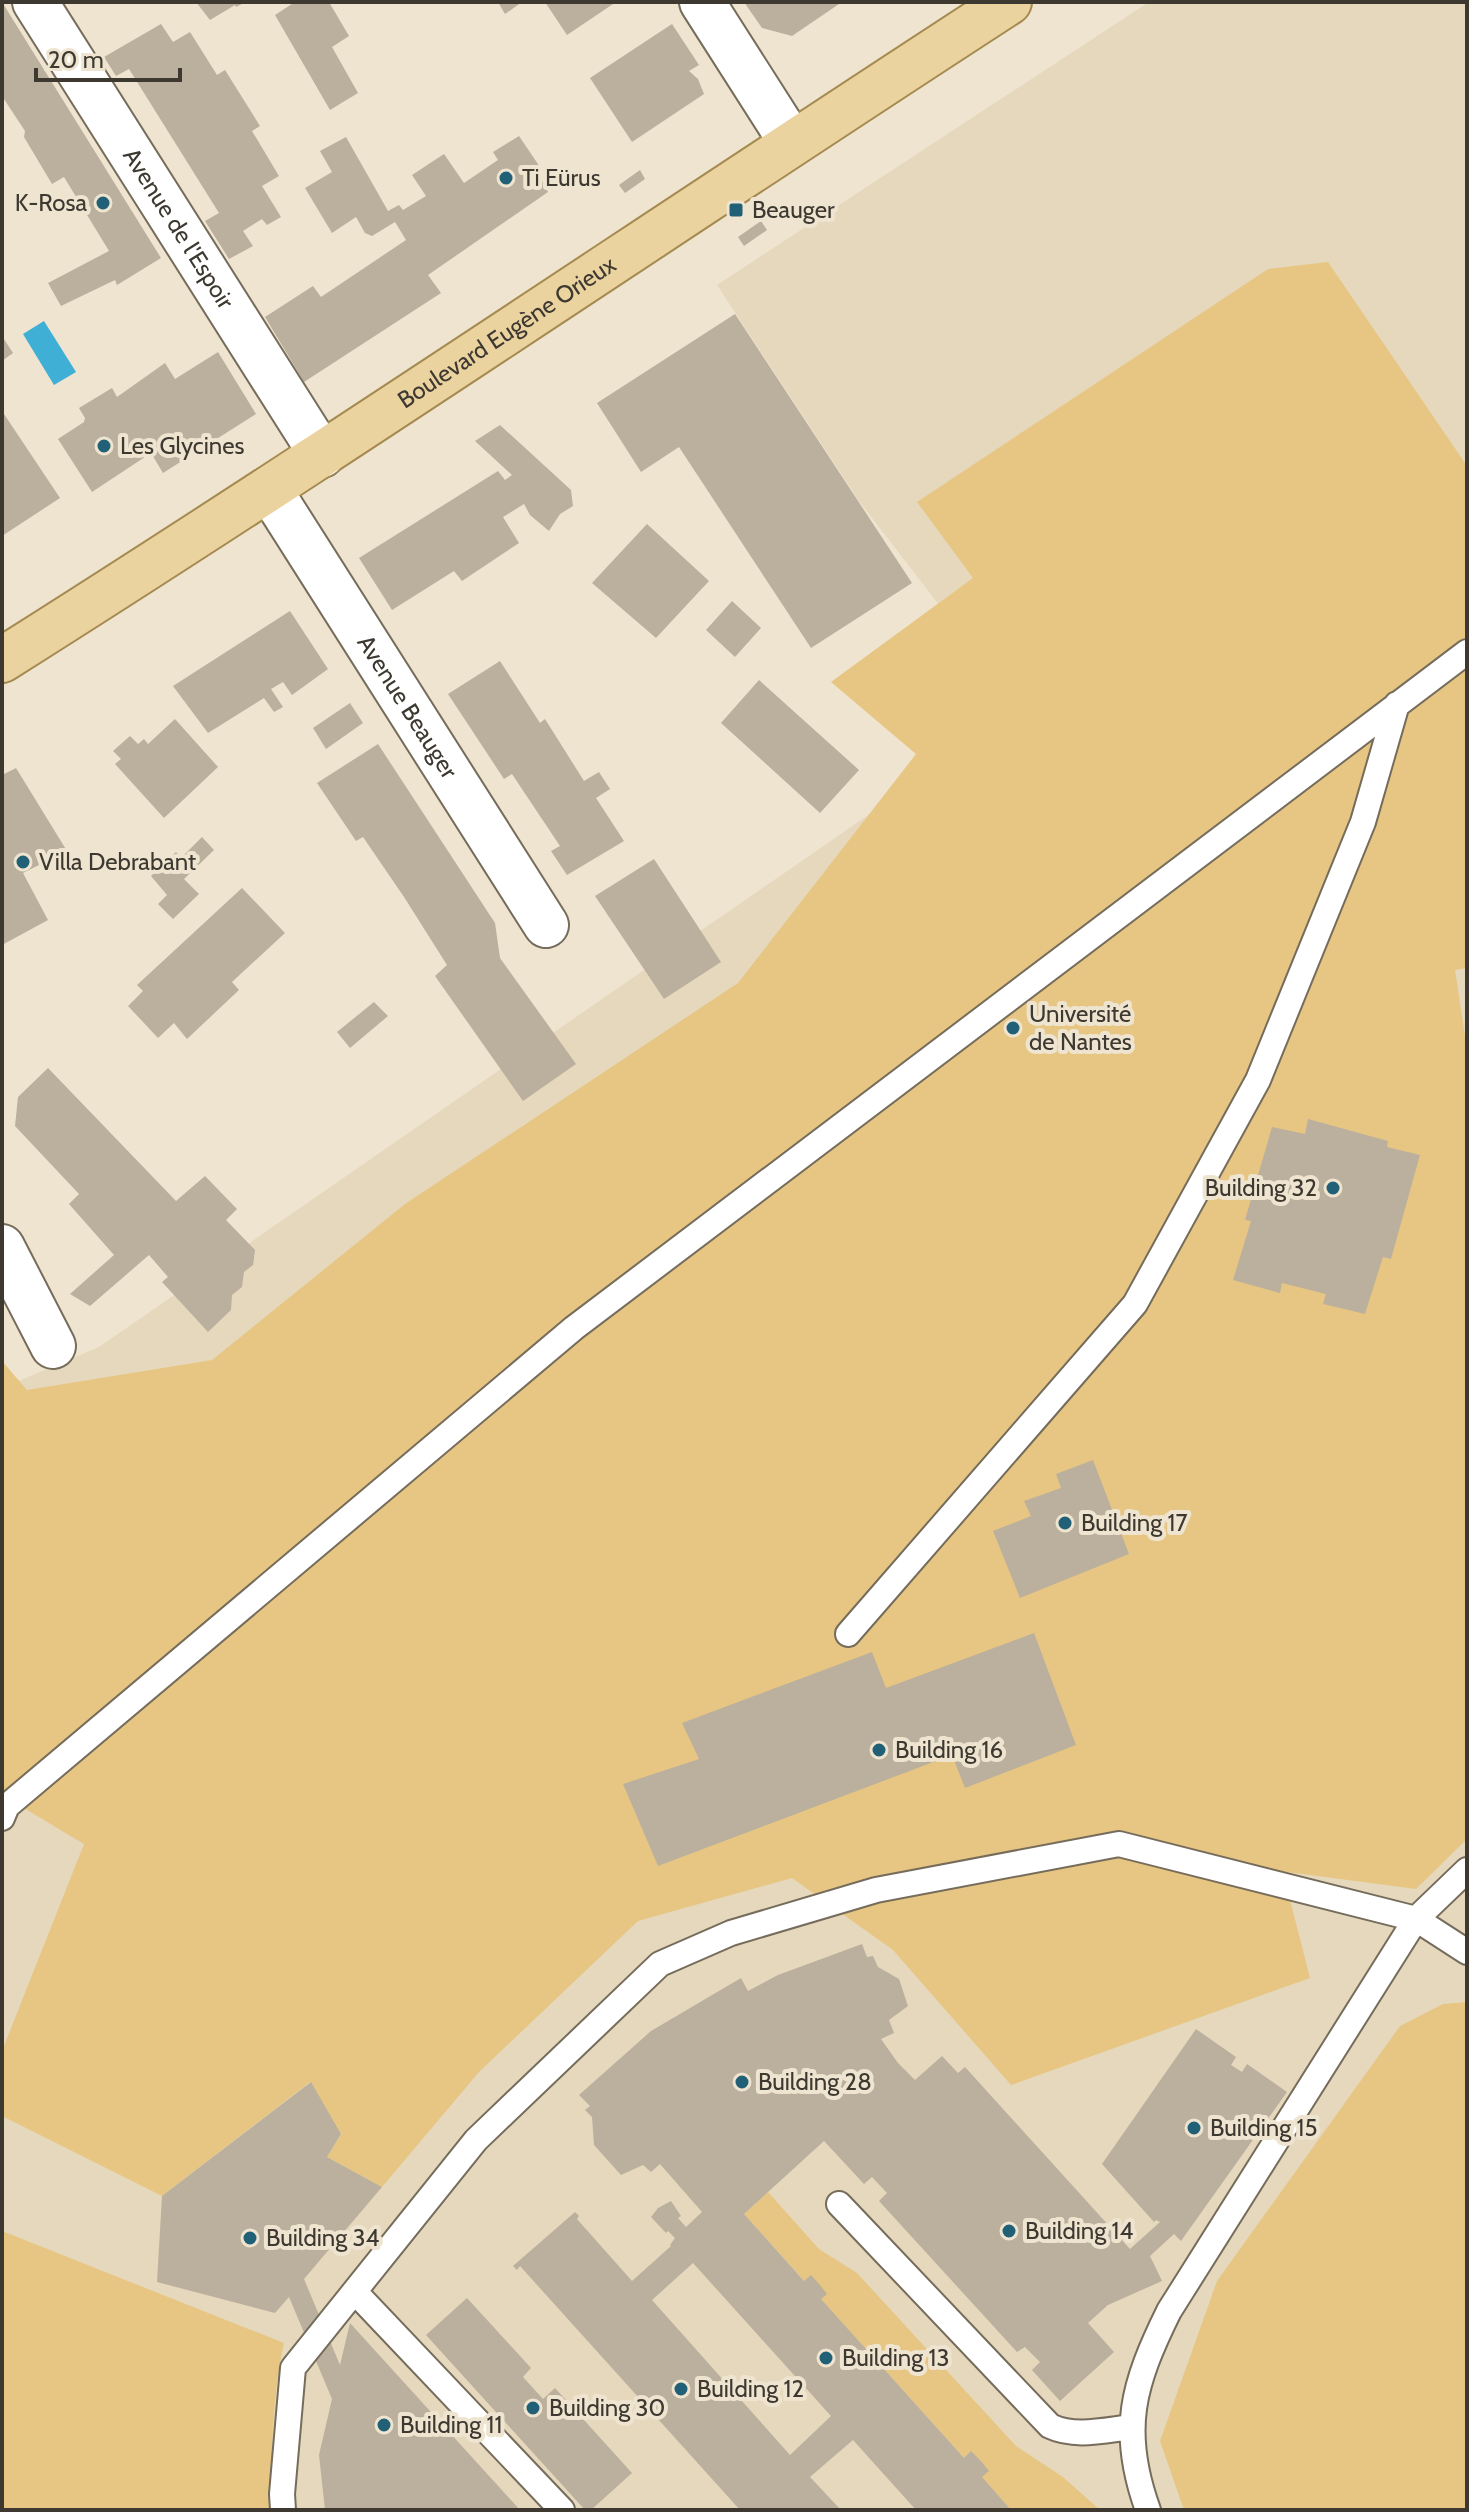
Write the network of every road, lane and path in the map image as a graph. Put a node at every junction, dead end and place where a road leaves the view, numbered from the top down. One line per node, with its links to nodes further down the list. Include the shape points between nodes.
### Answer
1 (35, 2): 5 (street, Avenue de l'Espoir)
2 (702, 2): 4 (street)
3 (1009, 2): 4 (main road, Boulevard Eugène Orieux)
4 (792, 143): 5 (main road, Boulevard Eugène Orieux)
5 (322, 455): 6 (main road, Boulevard Eugène Orieux)
6 (269, 489): 8 (main road, Boulevard Eugène Orieux); 10 (street, Avenue Beauger)
7 (1467, 652): 9 (lane)
8 (2, 660)
9 (1397, 704): 13 (lane, via 1363,822 1258,1080 1135,1304); 14 (lane, via 574,1328 7,1806)
10 (546, 925)
11 (2, 1247): 12 (street)
12 (53, 1346)
13 (848, 1634)
14 (2, 1818)
15 (1467, 1870): 16 (lane)
16 (1416, 1919): 17 (lane); 19 (lane, via 1119,1844 876,1890 731,1933 660,1964 476,2140); 20 (lane, via 1169,2311 1142,2368)
17 (1467, 1952)
18 (839, 2204): 20 (lane, via 1050,2426 1074,2432)
19 (356, 2293): 21 (lane, via 293,2368); 22 (lane)
20 (1132, 2427): 23 (lane, via 1134,2463)
21 (283, 2510)
22 (562, 2510)
23 (1148, 2510)

